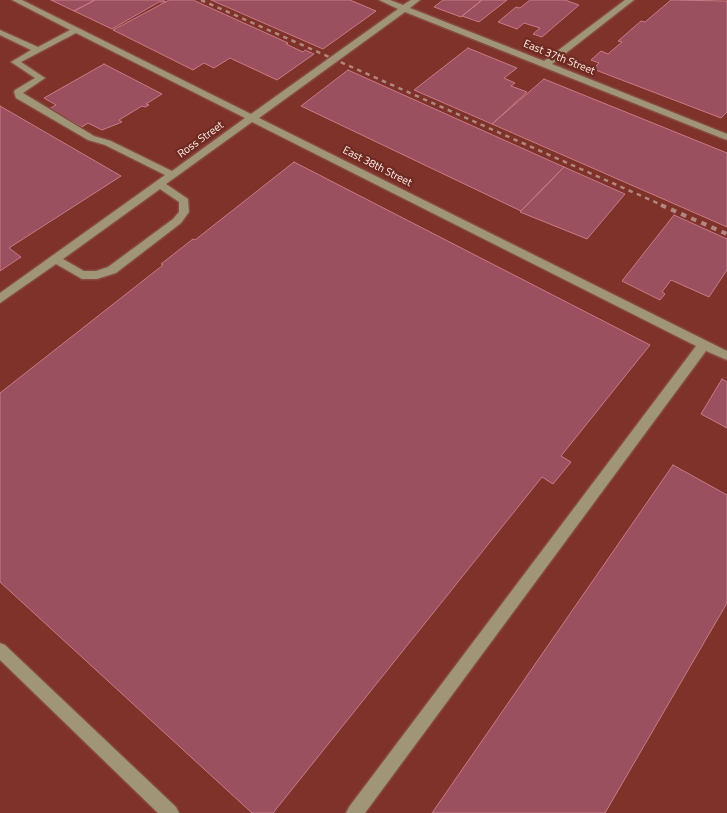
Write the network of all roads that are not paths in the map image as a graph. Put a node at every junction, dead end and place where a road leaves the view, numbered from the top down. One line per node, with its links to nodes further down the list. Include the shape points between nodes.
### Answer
1 (16, 0): 6 (street, East 38th Street)
2 (383, 0): 5 (street, East 37th Street)
3 (416, 0): 5 (street, Ross Street)
4 (630, 0): 9 (street)
5 (404, 8): 9 (street, East 37th Street); 10 (street, Ross Street)
6 (76, 30): 8 (street); 10 (street, East 38th Street)
7 (0, 32): 8 (street)
8 (38, 50): 12 (street, via 15,62 41,78 18,92 19,96 91,138)
9 (545, 65): 11 (street, East 37th Street)
10 (252, 118): 12 (street, Ross Street); 16 (street, East 38th Street)
11 (727, 137)
12 (173, 175): 13 (street, Ross Street)
13 (160, 185): 14 (street, Ross Street); 14 (street, via 184,201 184,212 177,221 112,270 82,276)
14 (55, 259): 15 (street, Ross Street)
15 (0, 298)
16 (704, 344): 17 (street, East 38th Street); 20 (street)
17 (727, 356)
18 (0, 650): 19 (street)
19 (170, 813)
20 (355, 813)

